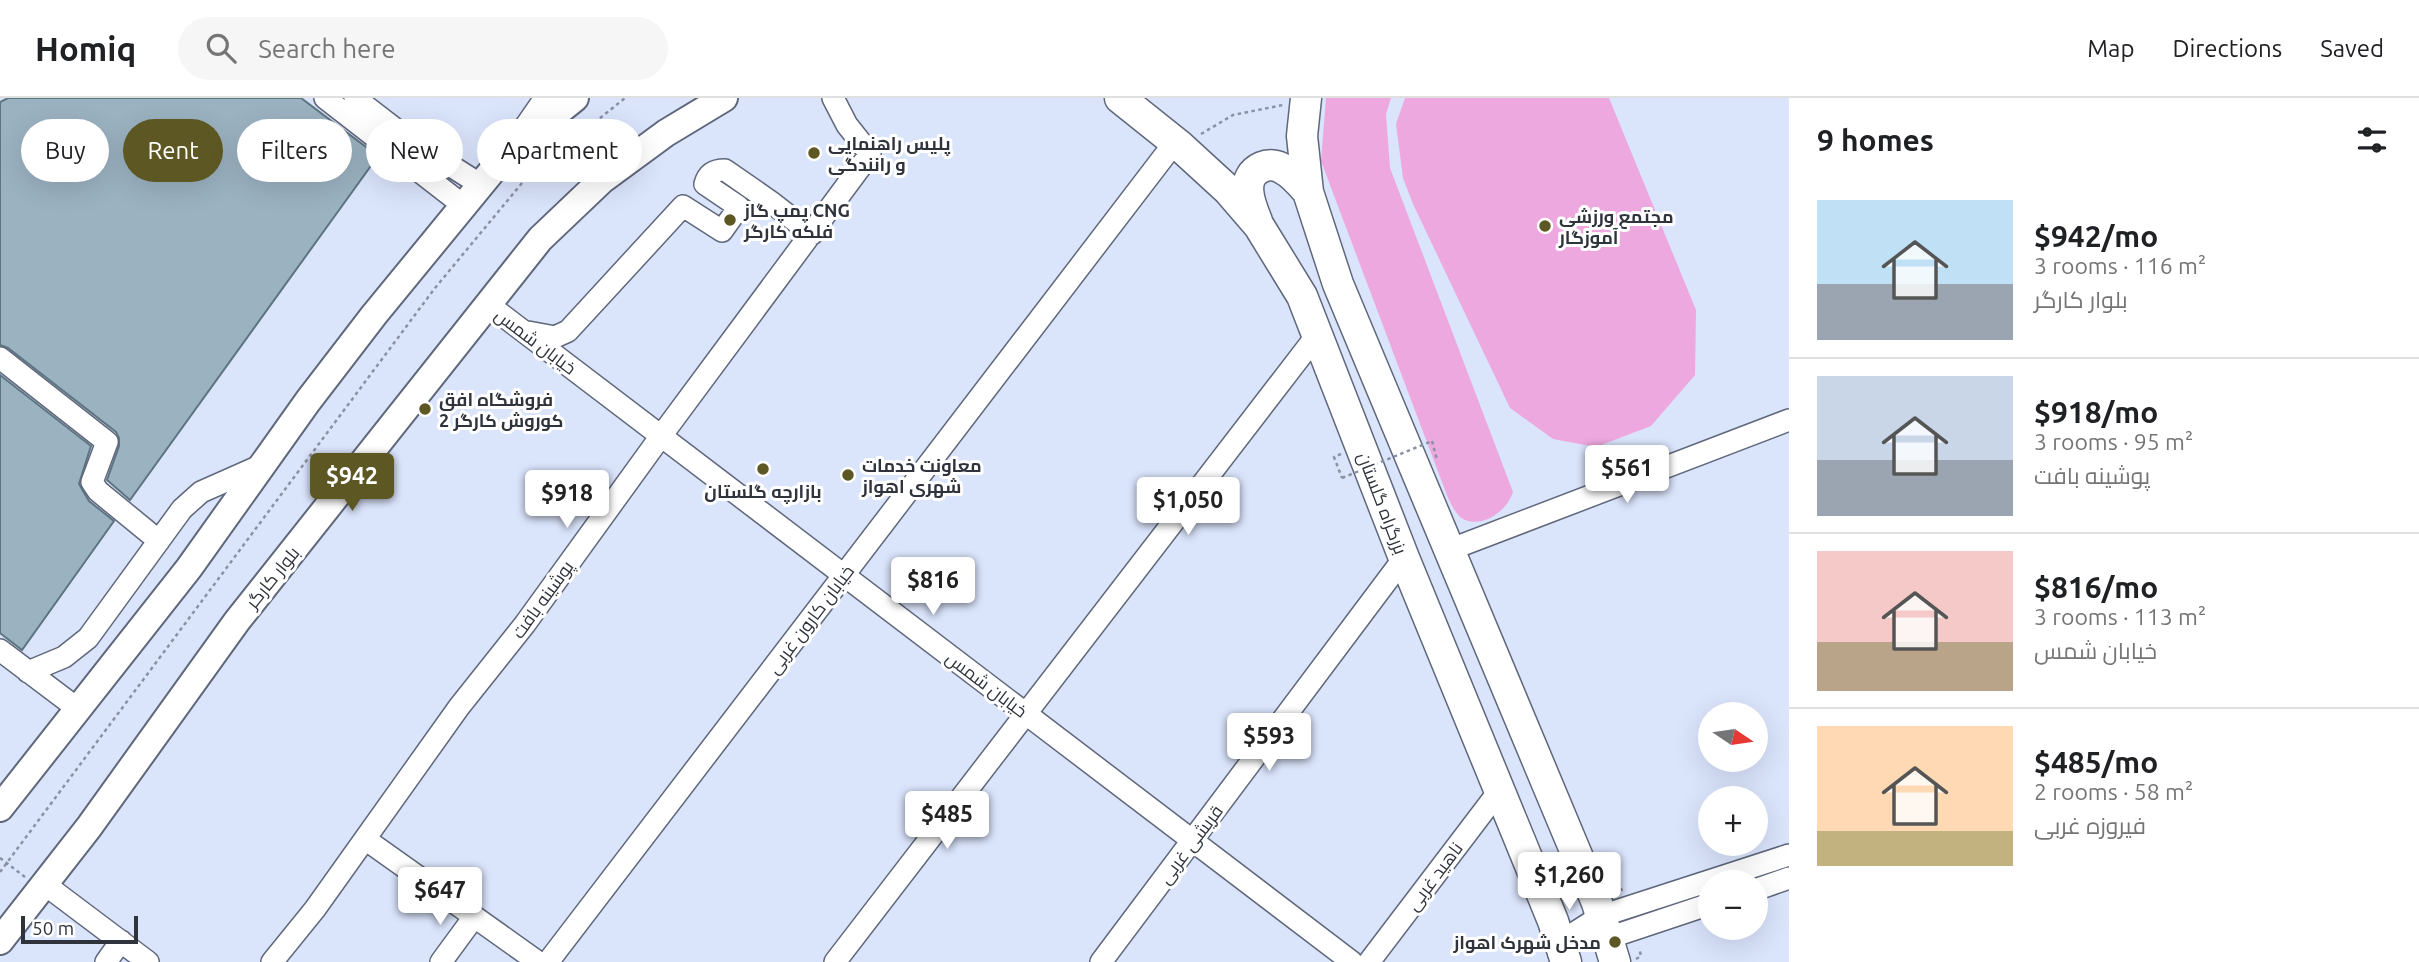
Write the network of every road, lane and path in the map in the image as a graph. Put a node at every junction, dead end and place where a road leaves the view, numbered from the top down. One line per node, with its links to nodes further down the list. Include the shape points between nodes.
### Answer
1 (325, 98): 16 (street)
2 (545, 98): 10 (street)
3 (575, 98): 11 (main road)
4 (625, 98): 42 (path, via 527,177 435,288)
5 (724, 98): 19 (main road, بلوار کارگر, via 602,180 540,239)
6 (834, 98): 18 (street, پوشینه بافت, via 847,125 870,154)
7 (1120, 98): 12 (highway, بزرگراه گلستان)
8 (357, 99): 14 (street, via 407,138)
9 (1306, 99): 12 (path, via 1233,116); 15 (highway, via 1302,136)
10 (530, 119)
11 (549, 119)
12 (1177, 144): 17 (highway, بزرگراه گلستان, via 1228,190); 31 (street, خیابان کارون غربی)
13 (483, 182): 14 (main road)
14 (481, 185): 16 (main road)
15 (1308, 192): 17 (highway, via 1282,168 1269,164 1258,169 1247,190); 29 (highway, via 1338,284)
16 (464, 206): 27 (main road, via 374,315)
17 (1259, 226): 21 (highway, بزرگراه گلستان, via 1302,296)
18 (812, 234): 20 (street, via 725,170 718,170 705,184 739,207 722,231 683,206 568,331 555,337); 24 (street, پوشینه بافت)
19 (488, 305): 20 (street, خیابان شمس); 45 (main road, بلوار کارگر, via 237,621 89,827)
20 (522, 330): 24 (street, خیابان شمس)
21 (1317, 335): 30 (highway, بزرگراه گلستان); 35 (street)
22 (0, 358): 28 (street, via 107,442 92,481)
23 (1789, 420): 29 (street)
24 (661, 436): 31 (street, خیابان شمس); 38 (street, پوشینه بافت)
25 (1334, 457): 26 (path, bridge, via 1342,478 1432,441)
26 (1438, 459)
27 (262, 465): 28 (street, via 201,492); 34 (main road, via 189,568)
28 (159, 541): 33 (street, via 88,638 64,657)
29 (1449, 550): 49 (highway)
30 (1404, 558): 36 (highway, بزرگراه گلستان); 39 (street, قریشی غربی)
31 (844, 575): 35 (street, خیابان شمس); 58 (street, خیابان کارون غربی)
32 (0, 650): 33 (street)
33 (28, 672): 34 (street)
34 (78, 709): 37 (main road)
35 (1026, 714): 39 (street, خیابان شمس); 59 (street)
36 (1499, 791): 52 (highway, بزرگراه گلستان); 62 (street, ناهید غربی)
37 (0, 808)
38 (365, 839): 48 (street); 55 (street, پوشینه بافت)
39 (1192, 840): 60 (street, قریشی غربی); 61 (street, خیابان شمس)
40 (1789, 855): 49 (street)
41 (0, 858): 42 (path)
42 (7, 863): 43 (path); 45 (path)
43 (0, 872)
44 (1789, 878): 46 (street)
45 (41, 885): 50 (main road, بلوار کارگر); 51 (street)
46 (1768, 885)
47 (1698, 908): 49 (street)
48 (474, 917): 56 (street); 57 (street)
49 (1608, 939): 52 (street)
50 (0, 941)
51 (121, 941): 53 (street); 54 (street)
52 (1563, 952)
53 (106, 962)
54 (148, 962)
55 (272, 962)
56 (441, 962)
57 (538, 962)
58 (548, 962)
59 (835, 962)
60 (1101, 962)
61 (1352, 962)
62 (1369, 962)

